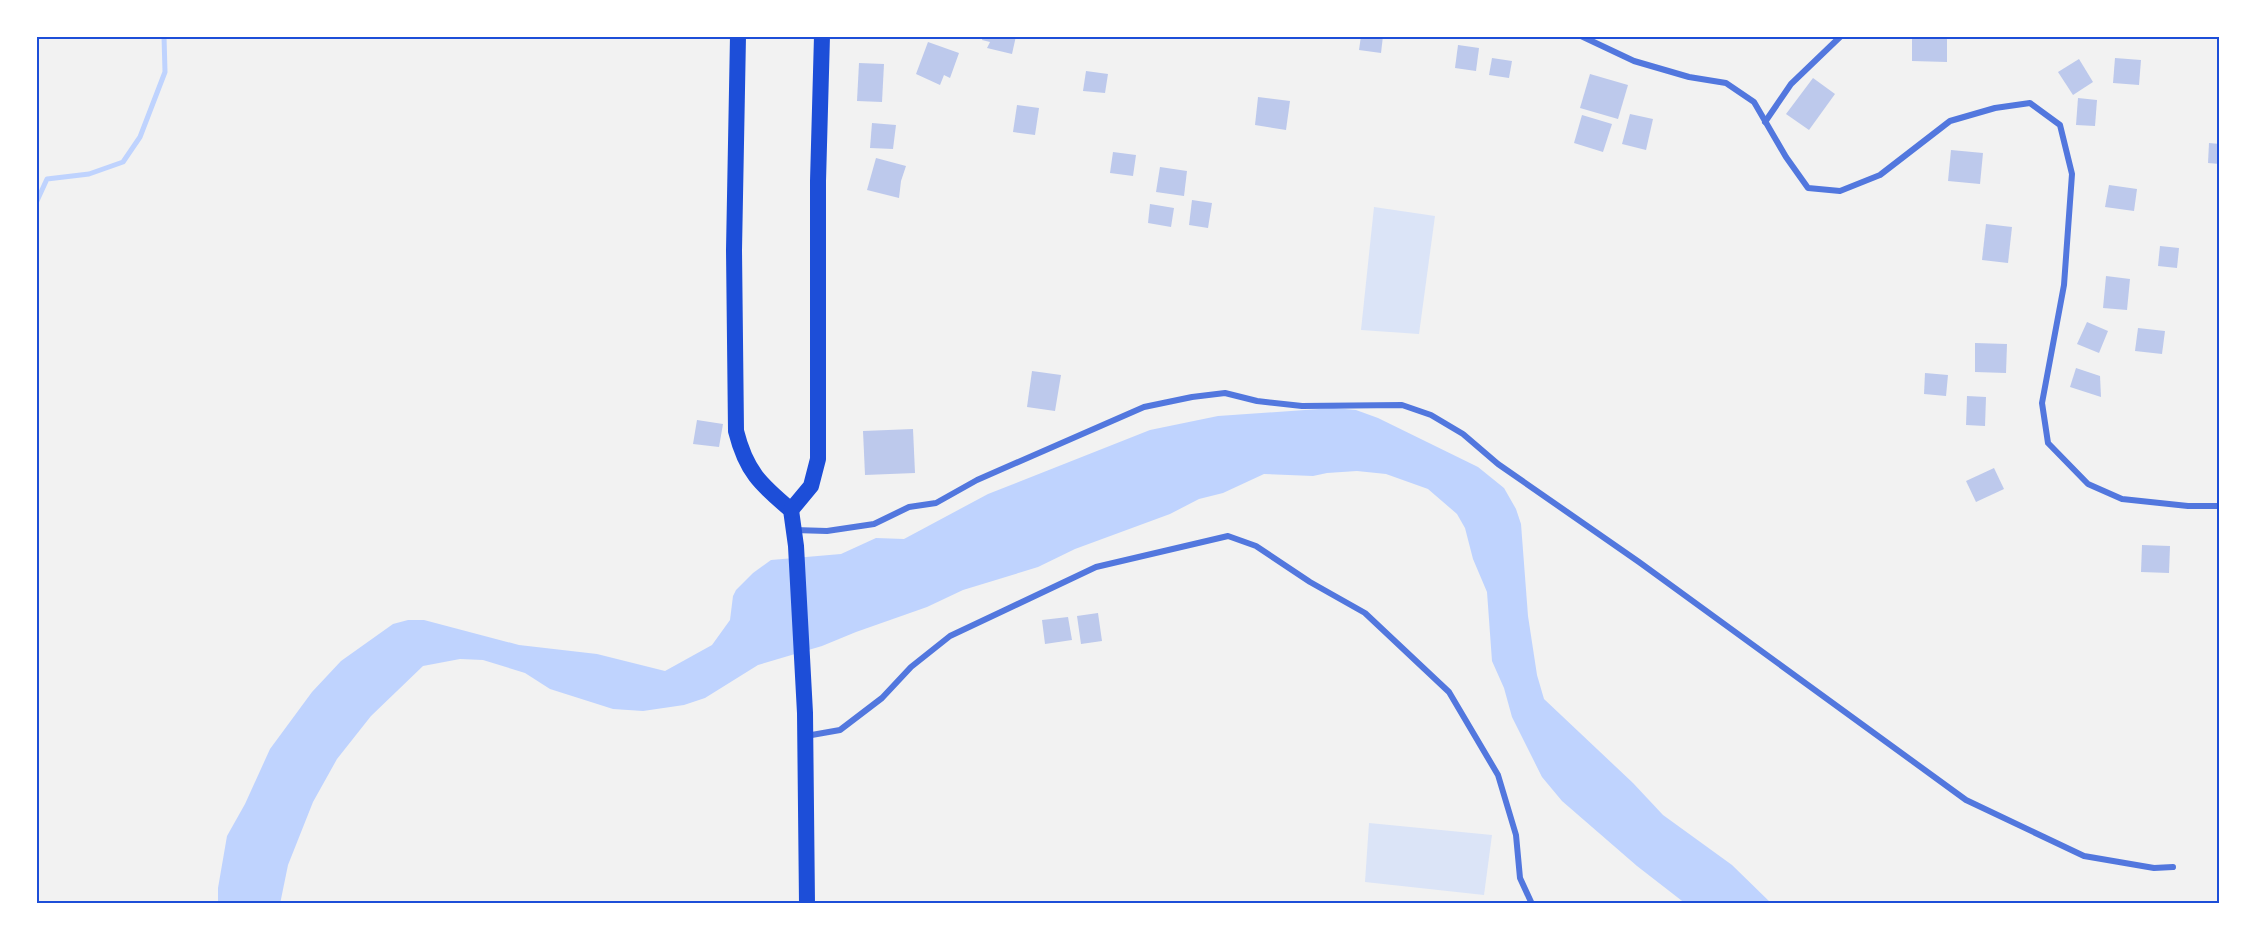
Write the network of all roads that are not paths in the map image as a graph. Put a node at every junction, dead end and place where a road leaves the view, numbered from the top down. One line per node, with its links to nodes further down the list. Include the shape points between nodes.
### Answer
1 (738, 36): 7 (highway, via 736,431 742,456 752,471)
2 (822, 36): 7 (highway, via 819,450 811,486)
3 (1581, 36): 5 (street, via 1634,61 1726,83 1754,102)
4 (1841, 36): 5 (street, via 1791,84)
5 (1765, 122): 6 (street, via 1808,188 1840,191 1880,175 1950,121 1961,117 2030,103 2060,125 2072,174 2064,285 2042,403 2048,443 2088,484 2122,499)
6 (2220, 506)
7 (791, 510): 8 (highway)
8 (795, 538): 9 (highway); 10 (street, via 874,524 909,507 936,503 977,480 1144,407 1225,393 1302,406 1402,405 1431,415 1463,434 1498,464 1966,800 2085,856 2154,868)
9 (805, 736): 11 (highway); 12 (street, via 840,730 950,636 992,616 1096,567 1228,536 1256,546 1365,613 1449,692 1498,775 1516,835 1520,878)
10 (2173, 867)
11 (807, 904)
12 (1532, 904)

